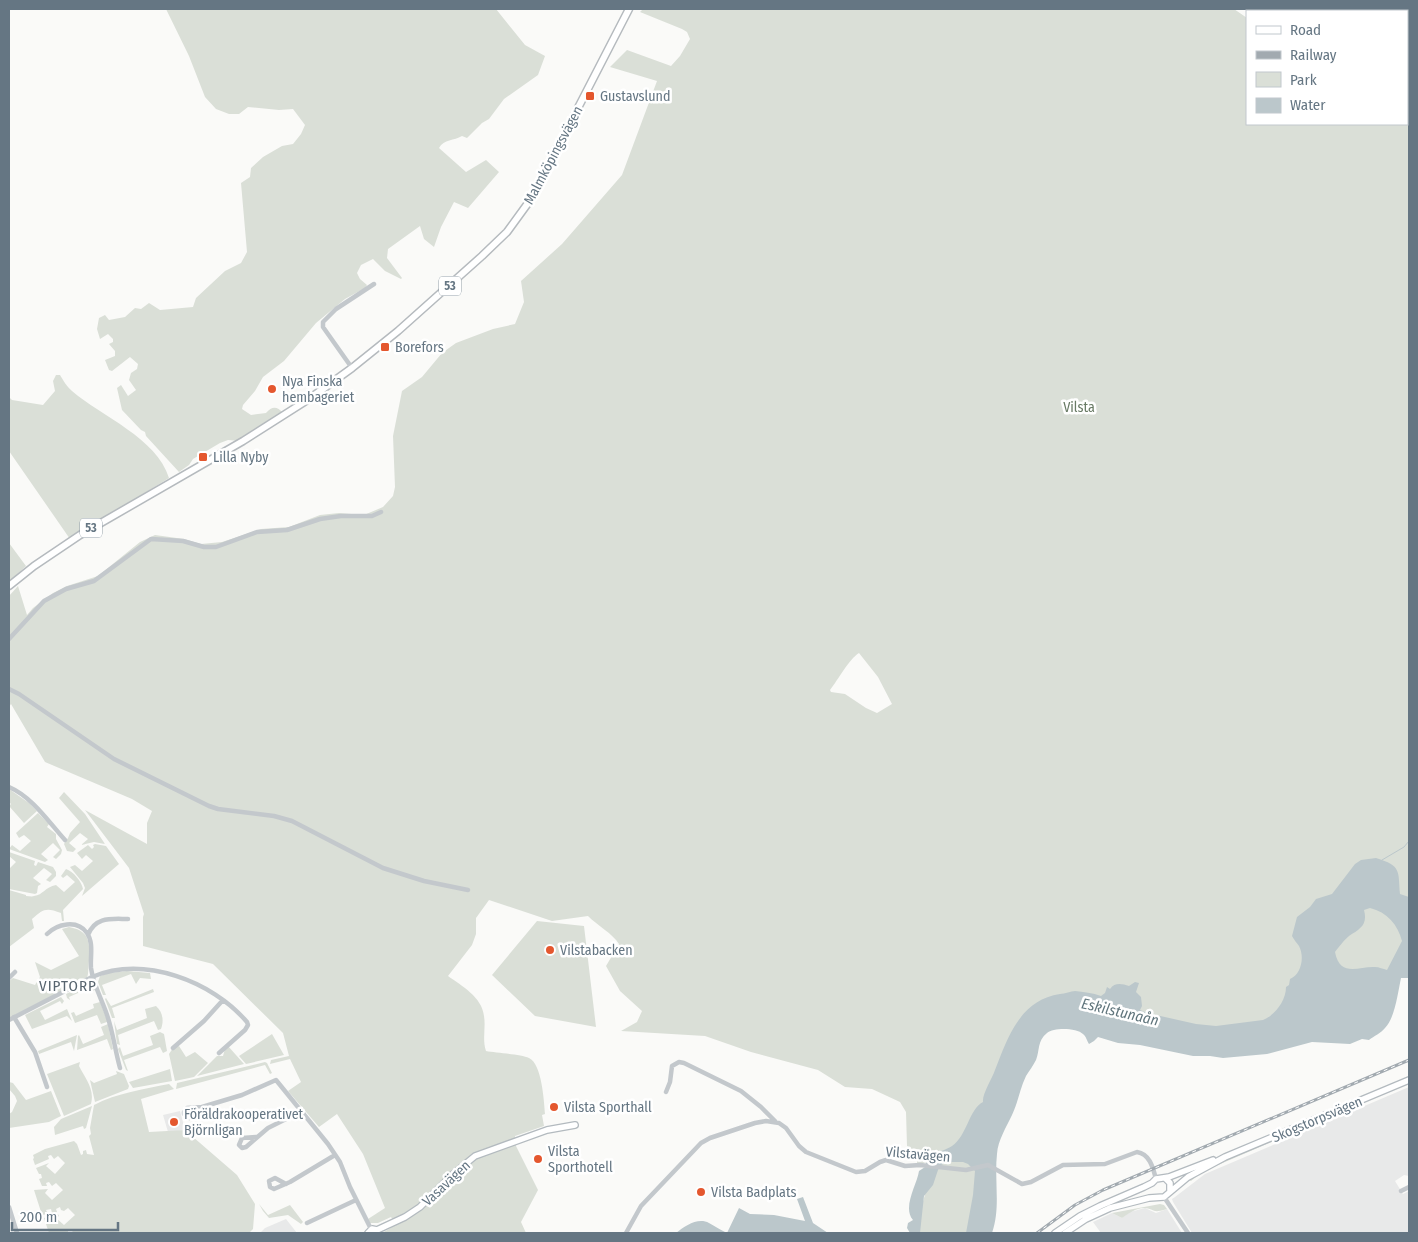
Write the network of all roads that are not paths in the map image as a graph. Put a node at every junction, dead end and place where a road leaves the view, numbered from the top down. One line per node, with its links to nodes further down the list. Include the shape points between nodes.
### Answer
1 (629, 9): 3 (main road, Malmköpingsvägen / 53, via 545,174 502,238 415,317)
2 (374, 284): 3 (street, via 336,309 323,322 323,327)
3 (352, 368): 5 (main road, Malmköpingsvägen / 53, via 265,428 64,546)
4 (381, 512): 6 (street, via 372,516 313,520 287,530 263,531 216,547 151,540 94,581 66,589 44,602)
5 (9, 586)
6 (9, 638)
7 (9, 689): 10 (street, via 114,759 209,806 292,821 383,868)
8 (9, 787): 9 (street, via 29,800)
9 (65, 840)
10 (468, 890)
11 (128, 920): 13 (street, via 103,920 95,924)
12 (47, 934): 13 (street, via 56,927 70,924 81,927)
13 (88, 935): 15 (street)
14 (15, 972): 16 (street)
15 (92, 976): 17 (street, via 118,969 158,972 192,983); 18 (street); 22 (street, via 110,1022)
16 (9, 978)
17 (223, 1000): 20 (street); 21 (street, via 248,1025)
18 (14, 1017): 19 (street); 24 (street, via 35,1052)
19 (9, 1020)
20 (173, 1048)
21 (219, 1053)
22 (120, 1068)
23 (1409, 1080): 32 (main road, Skogstorpsvägen)
24 (47, 1086)
25 (666, 1092): 28 (street, Vilstavägen, via 672,1066 684,1063 740,1092)
26 (202, 1107): 27 (street, via 276,1080)
27 (302, 1111): 30 (street); 31 (street)
28 (776, 1122): 34 (street, Vilstavägen, via 786,1128 806,1152 856,1172 869,1170 882,1161 905,1166 969,1170 988,1165 1016,1182 1026,1184 1062,1165 1105,1164 1137,1152 1147,1156); 46 (street, via 755,1123 705,1140 641,1206)
29 (575, 1125): 44 (main road, Vasavägen, via 547,1130 475,1156 420,1207)
30 (256, 1137)
31 (335, 1154): 35 (street); 41 (street)
32 (1225, 1157): 33 (main road, Skogstorpsvägen); 37 (main road, Skogstorpsvägen)
33 (1164, 1178): 34 (main road); 37 (main road, via 1170,1183)
34 (1154, 1181): 39 (main road, via 1152,1192); 47 (main road, via 1080,1216)
35 (286, 1184)
36 (1409, 1187): 38 (street)
37 (1170, 1191): 40 (main road)
38 (1401, 1191)
39 (1157, 1197): 40 (main road); 48 (main road, via 1120,1204 1086,1219)
40 (1164, 1197): 49 (street)
41 (356, 1200): 43 (street); 44 (street)
42 (9, 1207): 45 (street)
43 (307, 1223)
44 (373, 1231)
45 (17, 1233)
46 (626, 1233)
47 (1055, 1233)
48 (1065, 1233)
49 (1188, 1233)

